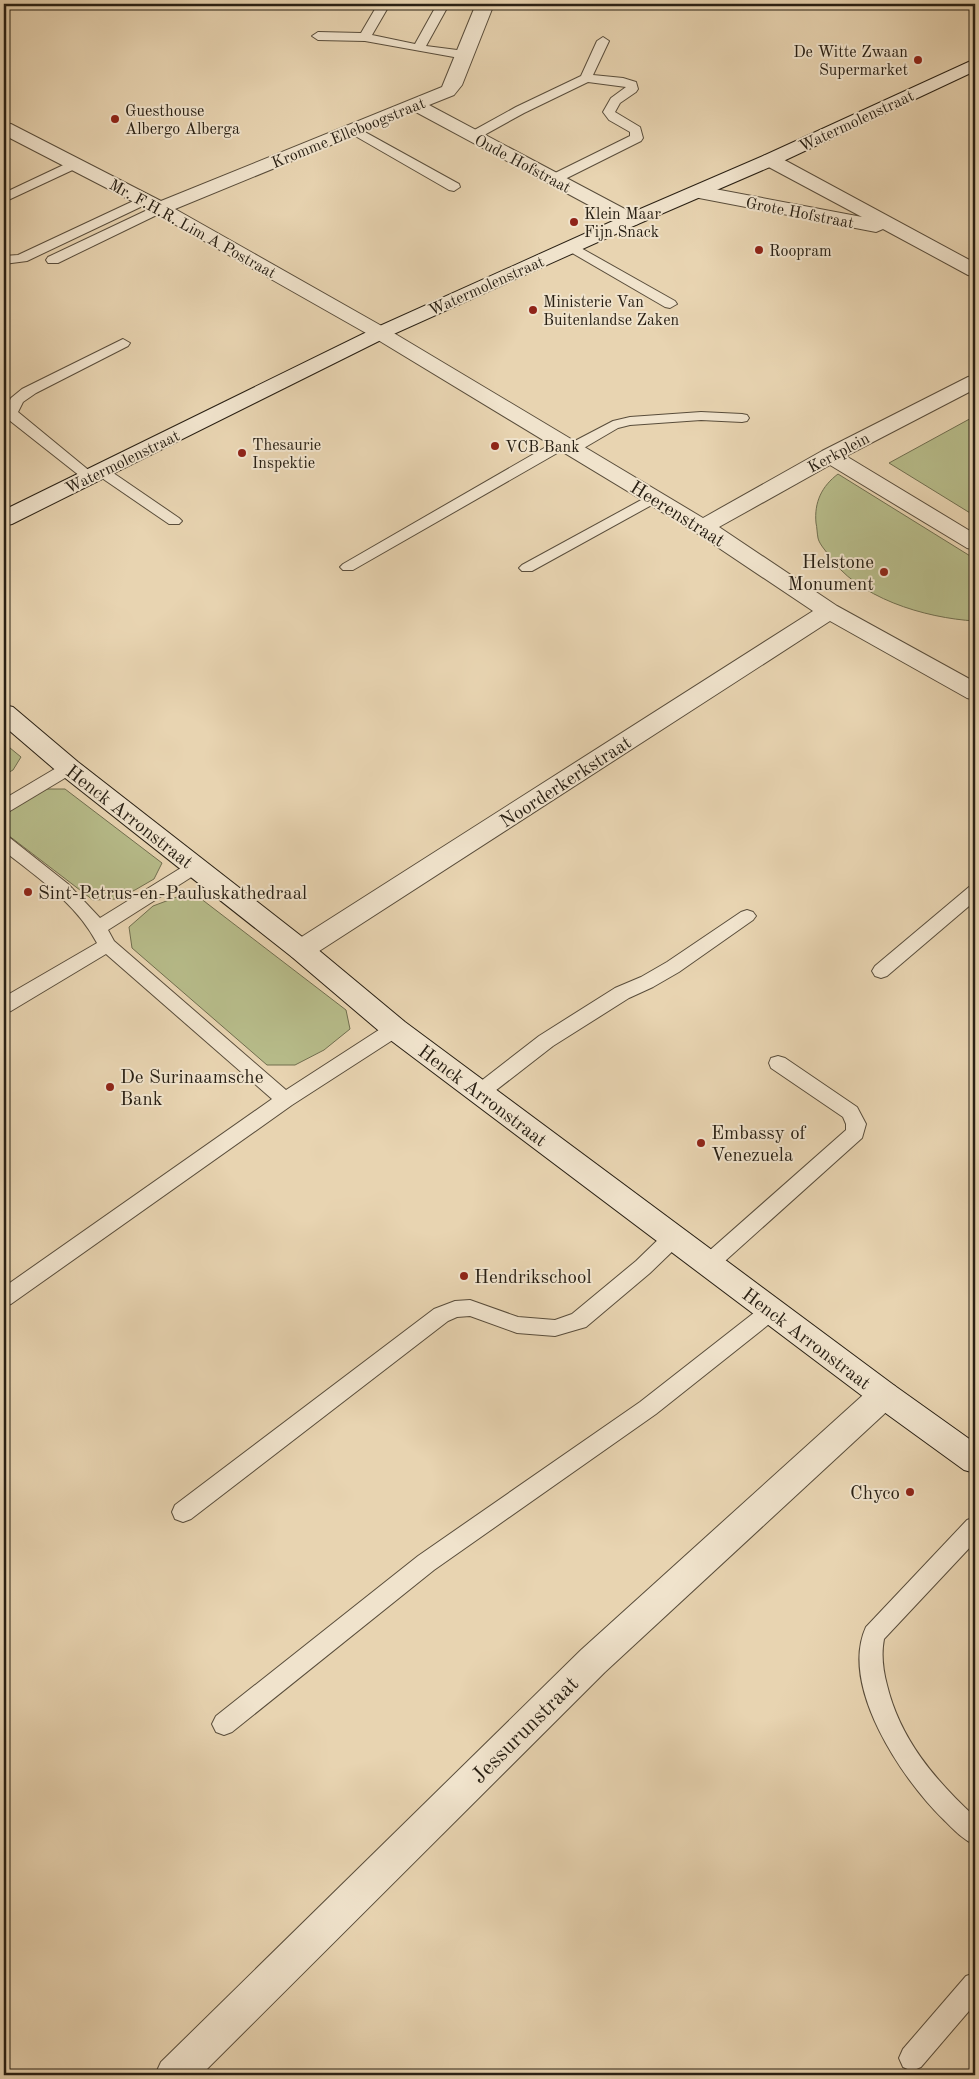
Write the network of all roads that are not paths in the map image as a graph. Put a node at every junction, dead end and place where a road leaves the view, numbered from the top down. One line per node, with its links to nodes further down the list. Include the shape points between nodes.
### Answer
1 (384, 4): 5 (lane)
2 (440, 4): 7 (lane, via 441,8)
3 (485, 4): 8 (street, Kromme Elleboogstraat)
4 (318, 36): 5 (lane)
5 (365, 37): 7 (lane)
6 (603, 42): 10 (lane)
7 (419, 48): 8 (lane)
8 (465, 55): 11 (street, Kromme Elleboogstraat, via 451,88)
9 (975, 64): 15 (street, Watermolenstraat)
10 (586, 78): 14 (lane); 17 (lane, via 632,85 632,89 615,101 609,112 613,118 636,130 637,138)
11 (415, 105): 13 (street, Kromme Elleboogstraat); 14 (street, Oude Hofstraat)
12 (4, 128): 16 (street, Mr. F.H.R. Lim A Postraat)
13 (354, 130): 18 (lane); 21 (street, Kromme Elleboogstraat)
14 (473, 136): 17 (street, Oude Hofstraat)
15 (770, 160): 19 (street, Watermolenstraat); 23 (street, Grote Hofstraat)
16 (74, 164): 20 (lane); 21 (street, Mr. F.H.R. Lim A Postraat)
17 (554, 180): 22 (street, Oude Hofstraat)
18 (454, 187)
19 (699, 192): 22 (street, Watermolenstraat); 23 (street, Grote Hofstraat)
20 (4, 198)
21 (152, 204): 25 (lane, via 22,258); 26 (lane); 29 (street, Mr. F.H.R. Lim A Postraat)
22 (631, 220): 24 (street, Watermolenstraat)
23 (902, 231): 27 (street, Grote Hofstraat)
24 (572, 246): 28 (lane); 29 (street, Watermolenstraat)
25 (4, 260)
26 (53, 260)
27 (975, 271)
28 (670, 304)
29 (380, 333): 33 (street, Heerenstraat); 35 (street, Watermolenstraat)
30 (123, 342): 35 (lane, via 19,397 11,412)
31 (975, 381): 34 (street, Kerkplein)
32 (742, 418): 33 (lane, via 702,416 630,421 613,425)
33 (567, 446): 36 (street, Heerenstraat); 41 (lane)
34 (830, 456): 39 (street, Kerkplein); 40 (street)
35 (95, 474): 37 (street, Watermolenstraat); 38 (lane)
36 (654, 498): 39 (street, Heerenstraat); 42 (lane)
37 (4, 519)
38 (174, 521)
39 (703, 527): 43 (street, Heerenstraat)
40 (975, 543)
41 (348, 566)
42 (527, 568)
43 (829, 611): 44 (street, Heerenstraat); 54 (street, Noorderkerkstraat)
44 (974, 689)
45 (4, 713): 46 (street, Henck Arronstraat)
46 (69, 768): 47 (lane); 49 (street, Henck Arronstraat)
47 (4, 807)
48 (4, 842): 52 (lane, via 72,897)
49 (195, 867): 52 (lane); 54 (street, Henck Arronstraat)
50 (975, 891): 55 (lane)
51 (747, 916): 59 (lane, via 673,967 622,993 546,1041)
52 (99, 927): 53 (lane)
53 (107, 946): 56 (lane); 60 (lane)
54 (301, 950): 57 (street, Henck Arronstraat)
55 (881, 970)
56 (4, 1006)
57 (395, 1030): 59 (street, Henck Arronstraat); 60 (lane)
58 (778, 1063): 62 (lane, via 850,1112 856,1124 855,1133)
59 (479, 1093): 61 (street, Henck Arronstraat)
60 (285, 1100): 63 (lane)
61 (673, 1238): 62 (street, Henck Arronstraat); 67 (lane, via 579,1321 555,1328 517,1325 470,1308 455,1309 441,1315)
62 (708, 1264): 64 (street, Henck Arronstraat)
63 (4, 1298)
64 (771, 1310): 65 (street, Henck Arronstraat); 69 (lane, via 648,1408 426,1564)
65 (884, 1395): 66 (street, Henck Arronstraat); 73 (street, Jessurunstraat, via 593,1661)
66 (975, 1460)
67 (183, 1512)
68 (975, 1527): 70 (lane, via 874,1634 870,1648 882,1712 898,1746 922,1782)
69 (224, 1724)
70 (975, 1834)
71 (975, 1985): 72 (lane)
72 (912, 2058)
73 (179, 2074)

